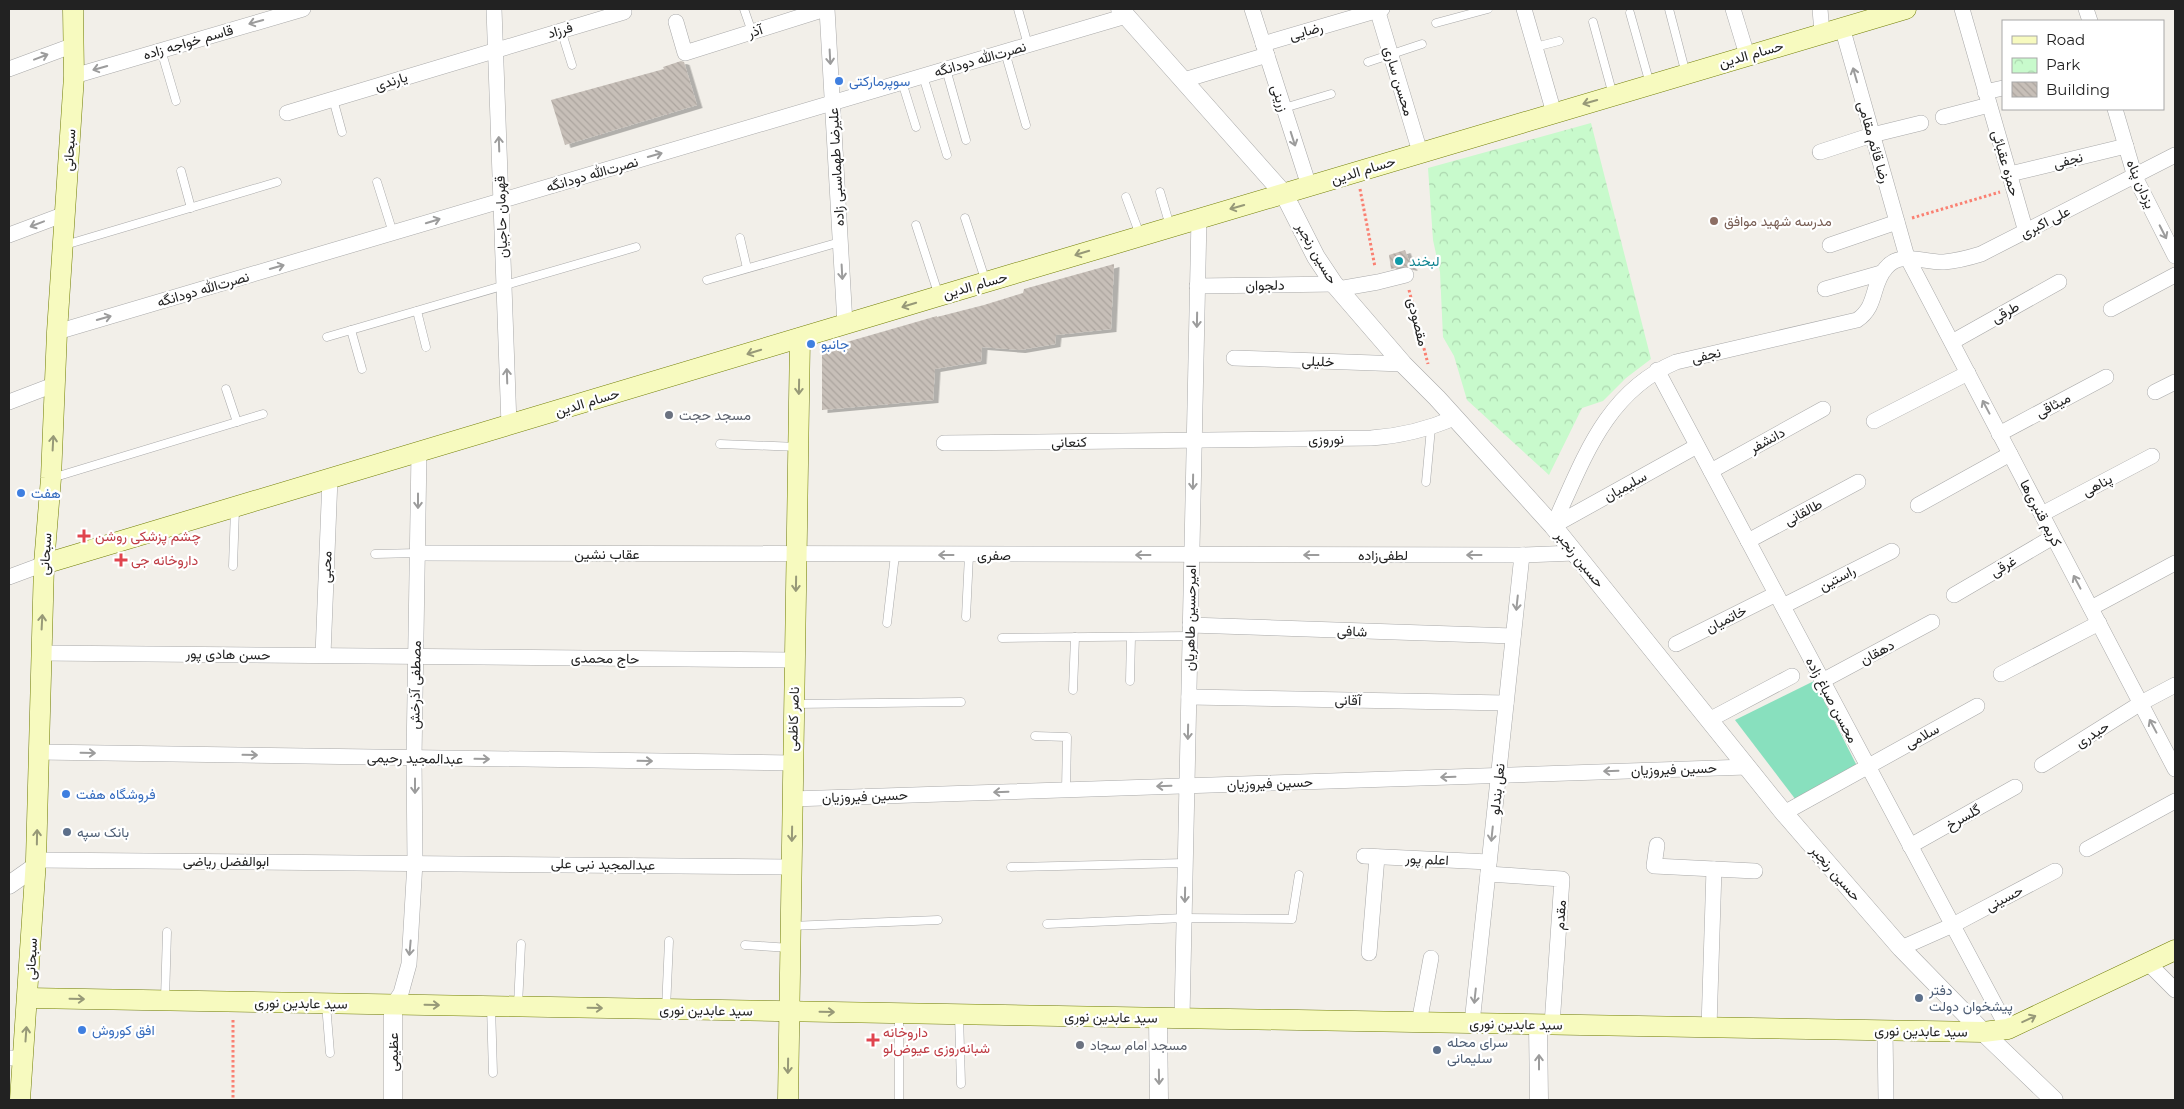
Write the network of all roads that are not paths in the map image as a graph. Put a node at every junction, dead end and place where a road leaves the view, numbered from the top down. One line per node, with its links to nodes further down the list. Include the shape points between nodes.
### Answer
1 (73, 9): 28 (main road, سبحانی)
2 (303, 9): 33 (street, قاسم خواجه زاده, one-way to 33)
3 (494, 9): 31 (street, قهرمان حاجیان)
4 (744, 9): 24 (lane)
5 (826, 9): 24 (street, آذر); 53 (street, علیرضا طهماسبی زاده, one-way to 53)
6 (1018, 9): 29 (lane)
7 (1252, 9): 32 (street, زرینی)
8 (1379, 9): 32 (street, رضایی); 35 (street, محسن ساری)
9 (1488, 9): 20 (lane)
10 (1524, 9): 30 (street)
11 (1669, 9): 41 (lane)
12 (1733, 9): 36 (street)
13 (1820, 9): 25 (street)
14 (1906, 9): 22 (main road, حسام الدین)
15 (1962, 9): 51 (street, حمزه عقبائی)
16 (624, 12): 23 (street, فرزاد)
17 (1123, 12): 29 (street, نصرت‌الله دودانگه); 44 (street, حسین رنجبر)
18 (1630, 13): 46 (lane)
19 (676, 22): 24 (street, آذر, via 685,53)
20 (1436, 22)
21 (1593, 22): 49 (lane)
22 (1842, 27): 25 (main road, حسام الدین); 63 (street, رضا قائم مقامی, one-way to 22)
23 (561, 30): 31 (street, فرزاد); 38 (lane)
24 (752, 32)
25 (1822, 33): 36 (main road, حسام الدین)
26 (1559, 41): 30 (lane)
27 (1422, 44): 35 (lane)
28 (74, 45): 40 (street, one-way to 28); 42 (main road, سبحانی)
29 (1028, 45): 34 (street, نصرت‌الله دودانگه)
30 (1535, 46): 57 (street)
31 (495, 49): 50 (street, یارندی); 79 (street, قهرمان حاجیان, one-way to 31)
32 (1265, 49): 44 (street, رضایی); 54 (street, زرینی)
33 (161, 50): 42 (street, قاسم خواجه زاده, one-way to 42); 52 (lane)
34 (1005, 52): 39 (street, نصرت‌الله دودانگه); 60 (lane)
35 (1391, 54): 37 (lane); 66 (street, محسن ساری)
36 (1747, 55): 41 (main road, حسام الدین)
37 (1368, 62)
38 (572, 65)
39 (946, 69): 43 (street, نصرت‌الله دودانگه); 64 (lane)
40 (9, 70)
41 (1686, 74): 46 (main road, حسام الدین)
42 (74, 76): 81 (main road, سبحانی)
43 (923, 76): 45 (street, نصرت‌الله دودانگه); 69 (lane)
44 (1184, 80): 77 (street, حسین رنجبر)
45 (902, 82): 53 (street, نصرت‌الله دودانگه); 61 (lane)
46 (1650, 84): 49 (main road, حسام الدین)
47 (2002, 89): 51 (street)
48 (1331, 94): 54 (lane)
49 (1613, 95): 57 (main road, حسام الدین, one-way to 57)
50 (333, 99): 56 (street, یارندی); 62 (lane)
51 (1987, 99): 58 (street); 72 (street, حمزه عقبائی)
52 (176, 101)
53 (832, 102): 79 (street, نصرت‌الله دودانگه, one-way to 53); 92 (street, علیرضا طهماسبی زاده)
54 (1284, 108): 75 (street, زرینی, one-way to 75)
55 (2115, 110): 65 (street, یزدان پناه)
56 (287, 113)
57 (1554, 113): 66 (main road, حسام الدین)
58 (1943, 117)
59 (1921, 122): 63 (street)
60 (1026, 125)
61 (916, 126)
62 (342, 132)
63 (1872, 134): 67 (street); 84 (street, رضا قائم مقامی)
64 (966, 140)
65 (2126, 146): 71 (street, یزدان پناه); 72 (street, نجفی)
66 (1420, 152): 75 (main road, حسام الدین)
67 (1820, 152)
68 (2175, 154): 71 (street, علی اکبری)
69 (947, 155)
70 (181, 171): 80 (lane)
71 (2134, 177): 87 (street, علی اکبری); 96 (street, یزدان پناه, one-way to 96)
72 (2011, 181): 87 (street, حمزه عقبائی)
73 (276, 182): 80 (lane)
74 (378, 182): 88 (lane)
75 (1309, 186): 77 (main road, حسام الدین)
76 (1160, 192): 86 (lane)
77 (1284, 194): 83 (main road, حسام الدین, one-way to 83); 107 (street, حسین رنجبر, via 1316,257)
78 (1126, 197): 90 (lane)
79 (501, 200): 88 (street, نصرت‌الله دودانگه, one-way to 79); 105 (street, قهرمان حاجیان)
80 (191, 208): 94 (lane)
81 (64, 214): 89 (street, one-way to 89); 94 (main road, سبحانی)
82 (965, 218): 103 (lane)
83 (1199, 218): 86 (main road, حسام الدین); 106 (street, امیرحسین طاهریان)
84 (1897, 222): 93 (street); 97 (street, رضا قائم مقامی)
85 (916, 225): 109 (lane)
86 (1170, 227): 90 (main road, حسام الدین)
87 (2026, 232): 97 (street, علی اکبری, via 1962,260 1931,262)
88 (393, 233): 114 (street, نصرت‌الله دودانگه, one-way to 88)
89 (9, 235)
90 (1140, 236): 103 (main road, حسام الدین, one-way to 103)
91 (740, 238): 98 (lane)
92 (840, 242): 98 (lane); 112 (street, علیرضا طهماسبی زاده, one-way to 112)
93 (1830, 245)
94 (63, 246): 114 (main road, سبحانی)
95 (636, 247): 105 (lane)
96 (2175, 256)
97 (1907, 257): 99 (street, via 1894,260); 117 (street, کریم قنبری‌ها)
98 (748, 268): 102 (lane)
99 (1881, 274): 108 (street); 122 (street, نجفی, via 1870,308 1857,320 1676,362)
100 (1406, 275): 107 (street)
101 (2175, 275): 110 (street)
102 (707, 280)
103 (986, 282): 109 (main road, حسام الدین)
104 (2059, 282): 117 (street, طرقی)
105 (504, 284): 111 (lane); 135 (street, قهرمان حاجیان, one-way to 105)
106 (1197, 286): 107 (street, دلجوان); 138 (street, امیرحسین طاهریان, one-way to 138)
107 (1336, 287): 120 (street, حسین رنجبر)
108 (1825, 289)
109 (939, 296): 112 (main road, حسام الدین, one-way to 112)
110 (2111, 309)
111 (417, 311): 113 (lane); 118 (lane)
112 (845, 324): 116 (main road, حسام الدین)
113 (351, 330): 115 (lane); 121 (lane)
114 (57, 332): 126 (main road, سبحانی)
115 (327, 337)
116 (800, 338): 135 (main road, حسام الدین, one-way to 135); 142 (main road, ناصر کاظمی, one-way to 142)
117 (1952, 342): 123 (street, کریم قنبری‌ها)
118 (426, 346)
119 (1234, 358): 120 (street, خلیلی)
120 (1403, 364): 132 (street, حسین رنجبر)
121 (362, 369)
122 (1657, 370): 141 (street, محسن صباغ زاده); 154 (street, نجفی, via 1632,390 1597,431)
123 (1968, 373): 133 (street); 137 (street, کریم قنبری‌ها, one-way to 123)
124 (2106, 377): 137 (street, میثاقی)
125 (2175, 382): 128 (street)
126 (56, 384): 129 (street); 147 (main road, سبحانی, one-way to 126)
127 (226, 389): 134 (lane)
128 (2155, 392)
129 (9, 402)
130 (1823, 410): 146 (street, دانشفر)
131 (263, 414): 134 (lane)
132 (1454, 418): 136 (street, نوروزی); 154 (street, حسین رنجبر)
133 (1874, 421)
134 (237, 422): 147 (lane)
135 (509, 425): 143 (main road, حسام الدین)
136 (1431, 428): 138 (street, نوروزی, via 1402,436 1371,438); 149 (lane)
137 (1999, 434): 144 (street, کریم قنبری‌ها)
138 (1194, 440): 139 (street, کنعانی); 164 (street, امیرحسین طاهریان, one-way to 164)
139 (944, 443)
140 (720, 444): 142 (lane)
141 (1697, 446): 146 (street, محسن صباغ زاده); 154 (street, سلیمیان)
142 (798, 447): 161 (main road, ناصر کاظمی)
143 (419, 452): 148 (main road, حسام الدین); 158 (street, مصطفی آذرخش, one-way to 158)
144 (2010, 454): 151 (street); 153 (street, کریم قنبری‌ها)
145 (2152, 456): 153 (street, پناهی)
146 (1711, 471): 156 (street, محسن صباغ زاده)
147 (51, 478): 167 (main road, سبحانی)
148 (330, 478): 152 (main road, حسام الدین); 184 (street, محبی)
149 (1426, 482)
150 (1858, 482): 156 (street, طالقانی)
151 (1918, 505)
152 (235, 507): 167 (main road, حسام الدین); 168 (lane)
153 (2042, 514): 155 (street, کریم قنبری‌ها)
154 (1553, 526): 159 (street, حسین رنجبر)
155 (2053, 537): 170 (street, غرقی); 172 (street, کریم قنبری‌ها, one-way to 155)
156 (1748, 541): 171 (street, محسن صباغ زاده)
157 (1892, 550): 171 (street, راستین)
158 (418, 553): 160 (lane); 161 (street, عقاب نشین); 185 (street, مصطفی آذرخش)
159 (1575, 553): 165 (street, لطفی‌زاده); 199 (street, حسین رنجبر)
160 (375, 554)
161 (796, 555): 162 (street, صفری); 186 (main road, ناصر کاظمی, one-way to 186)
162 (895, 555): 163 (street, صفری, one-way to 162); 175 (lane)
163 (969, 555): 164 (street, صفری, one-way to 163); 173 (lane)
164 (1192, 555): 165 (street, لطفی‌زاده, one-way to 164); 177 (street, امیرحسین طاهریان)
165 (1522, 555): 179 (street, نعل بندلو, one-way to 179)
166 (2175, 563): 172 (street)
167 (44, 564): 169 (street); 183 (main road, سبحانی, one-way to 167)
168 (233, 566)
169 (9, 577)
170 (1954, 595)
171 (1779, 600): 182 (street, خاتمیان); 190 (street, محسن صباغ زاده)
172 (2091, 608): 176 (street, کریم قنبری‌ها)
173 (966, 617)
174 (1932, 622): 190 (street, دهقان)
175 (887, 623)
176 (2099, 623): 187 (street); 196 (street, کریم قنبری‌ها)
177 (1190, 631): 178 (lane); 179 (street, شافی); 193 (street, امیرحسین طاهریان)
178 (1131, 636): 180 (lane); 189 (lane)
179 (1513, 636): 195 (street, نعل بندلو)
180 (1075, 637): 181 (lane); 192 (lane)
181 (1002, 638)
182 (1676, 644)
183 (40, 653): 184 (street, حسن هادی پور); 201 (main road, سبحانی)
184 (323, 656): 185 (street, حسن هادی پور)
185 (416, 656): 186 (street, حاج محمدی); 202 (street, مصطفی آذرخش)
186 (794, 660): 197 (main road, ناصر کاظمی)
187 (2001, 674)
188 (1792, 676): 199 (street)
189 (1130, 681)
190 (1822, 681): 204 (street, محسن صباغ زاده)
191 (2175, 685): 196 (street, حیدری)
192 (1073, 690)
193 (1189, 697): 195 (street, آقانی); 209 (street, امیرحسین طاهریان, one-way to 209)
194 (961, 702): 197 (lane)
195 (1506, 703): 208 (street, نعل بندلو)
196 (2141, 703): 205 (street, حیدری); 207 (street, کریم قنبری‌ها, one-way to 196)
197 (794, 704): 203 (main road, ناصر کاظمی)
198 (1977, 706): 204 (street, سلامی)
199 (1709, 720): 206 (street, حسین رنجبر)
200 (1035, 736): 211 (lane, via 1067,737)
201 (39, 752): 202 (street, عبدالمجید رحیمی, one-way to 202); 219 (main road, سبحانی, one-way to 201)
202 (414, 758): 203 (street, عبدالمجید رحیمی, one-way to 203); 218 (street, مصطفی آذرخش, one-way to 218)
203 (792, 764): 212 (main road, ناصر کاظمی)
204 (1868, 765): 214 (street, سلامی); 216 (street, محسن صباغ زاده)
205 (2042, 765)
206 (1747, 767): 208 (street, حسین فیروزیان, one-way to 208); 214 (street, حسین رنجبر)
207 (2175, 770)
208 (1499, 775): 209 (street, حسین فیروزیان, one-way to 209); 223 (street, نعل بندلو, one-way to 223)
209 (1187, 785): 211 (street, حسین فیروزیان, one-way to 211); 220 (street, امیرحسین طاهریان)
210 (2016, 788): 216 (street, گلسرخ)
211 (1066, 790): 212 (street, حسین فیروزیان, one-way to 212)
212 (792, 799): 221 (main road, ناصر کاظمی, one-way to 221)
213 (2175, 801): 217 (street)
214 (1784, 813): 239 (street, حسین رنجبر)
215 (1657, 845): 224 (street, via 1654,866)
216 (1910, 846): 232 (street, محسن صباغ زاده)
217 (2087, 849)
218 (415, 862): 219 (street, ابوالفضل ریاضی); 221 (street, عبدالمجید نبی علی); 248 (street, مصطفی آذرخش, one-way to 248, via 409,964 401,993)
219 (36, 863): 228 (street); 245 (main road, سبحانی)
220 (1186, 864): 222 (lane); 229 (street, امیرحسین طاهریان, one-way to 229)
221 (791, 867): 233 (main road, ناصر کاظمی)
222 (1011, 867)
223 (1489, 868): 241 (street, اعلم پور, via 1370,857); 258 (street, نعل بندلو, one-way to 258); 259 (street, مقدم, via 1562,879)
224 (1714, 869): 225 (street); 260 (street)
225 (1755, 871)
226 (2055, 871): 232 (street, حسینی)
227 (1299, 875): 229 (lane, via 1292,919)
228 (9, 886)
229 (1184, 918): 231 (lane); 256 (street, امیرحسین طاهریان)
230 (938, 920): 233 (lane)
231 (1047, 924)
232 (1953, 925): 239 (street); 261 (street, محسن صباغ زاده)
233 (790, 926): 238 (main road, ناصر کاظمی)
234 (167, 932): 246 (lane)
235 (669, 941): 251 (lane)
236 (520, 944): 250 (lane)
237 (745, 945): 238 (lane)
238 (790, 948): 252 (main road, ناصر کاظمی)
239 (1901, 948): 263 (street, حسین رنجبر)
240 (2175, 950): 243 (main road, سید عابدین نوری)
241 (1369, 953)
242 (1431, 958): 257 (street)
243 (2149, 964): 244 (street); 261 (main road, سید عابدین نوری, one-way to 243)
244 (2175, 990)
245 (28, 998): 246 (main road, سید عابدین نوری, one-way to 246); 265 (main road, سبحانی, one-way to 245)
246 (166, 1001): 247 (main road, سید عابدین نوری)
247 (326, 1004): 248 (main road, سید عابدین نوری); 264 (lane)
248 (392, 1005): 249 (main road, سید عابدین نوری, one-way to 249); 269 (street, عظیمی)
249 (491, 1006): 250 (main road, سید عابدین نوری); 266 (lane)
250 (518, 1007): 251 (main road, سید عابدین نوری, one-way to 251)
251 (666, 1010): 252 (main road, سید عابدین نوری)
252 (789, 1012): 253 (main road, سید عابدین نوری, one-way to 253); 270 (main road, ناصر کاظمی, one-way to 270)
253 (899, 1014): 254 (main road, سید عابدین نوری); 271 (lane)
254 (959, 1015): 255 (main road, سید عابدین نوری); 267 (lane)
255 (1158, 1018): 256 (main road, سید عابدین نوری); 272 (street, one-way to 272)
256 (1182, 1018): 257 (main road, سید عابدین نوری)
257 (1419, 1023): 258 (main road, سید عابدین نوری)
258 (1472, 1024): 259 (main road, سید عابدین نوری)
259 (1545, 1025): 260 (main road, سید عابدین نوری); 273 (street, one-way to 259)
260 (1709, 1028): 262 (main road, سید عابدین نوری)
261 (2008, 1029): 263 (main road, سید عابدین نوری)
262 (1885, 1031): 263 (main road, سید عابدین نوری); 274 (street)
263 (1983, 1032): 275 (street, حسین رنجبر)
264 (330, 1053)
265 (16, 1058): 268 (main road, سبحانی)
266 (493, 1073)
267 (961, 1084)
268 (20, 1100)
269 (393, 1100)
270 (788, 1100)
271 (899, 1100)
272 (1159, 1100)
273 (1539, 1100)
274 (1886, 1100)
275 (2054, 1100)

